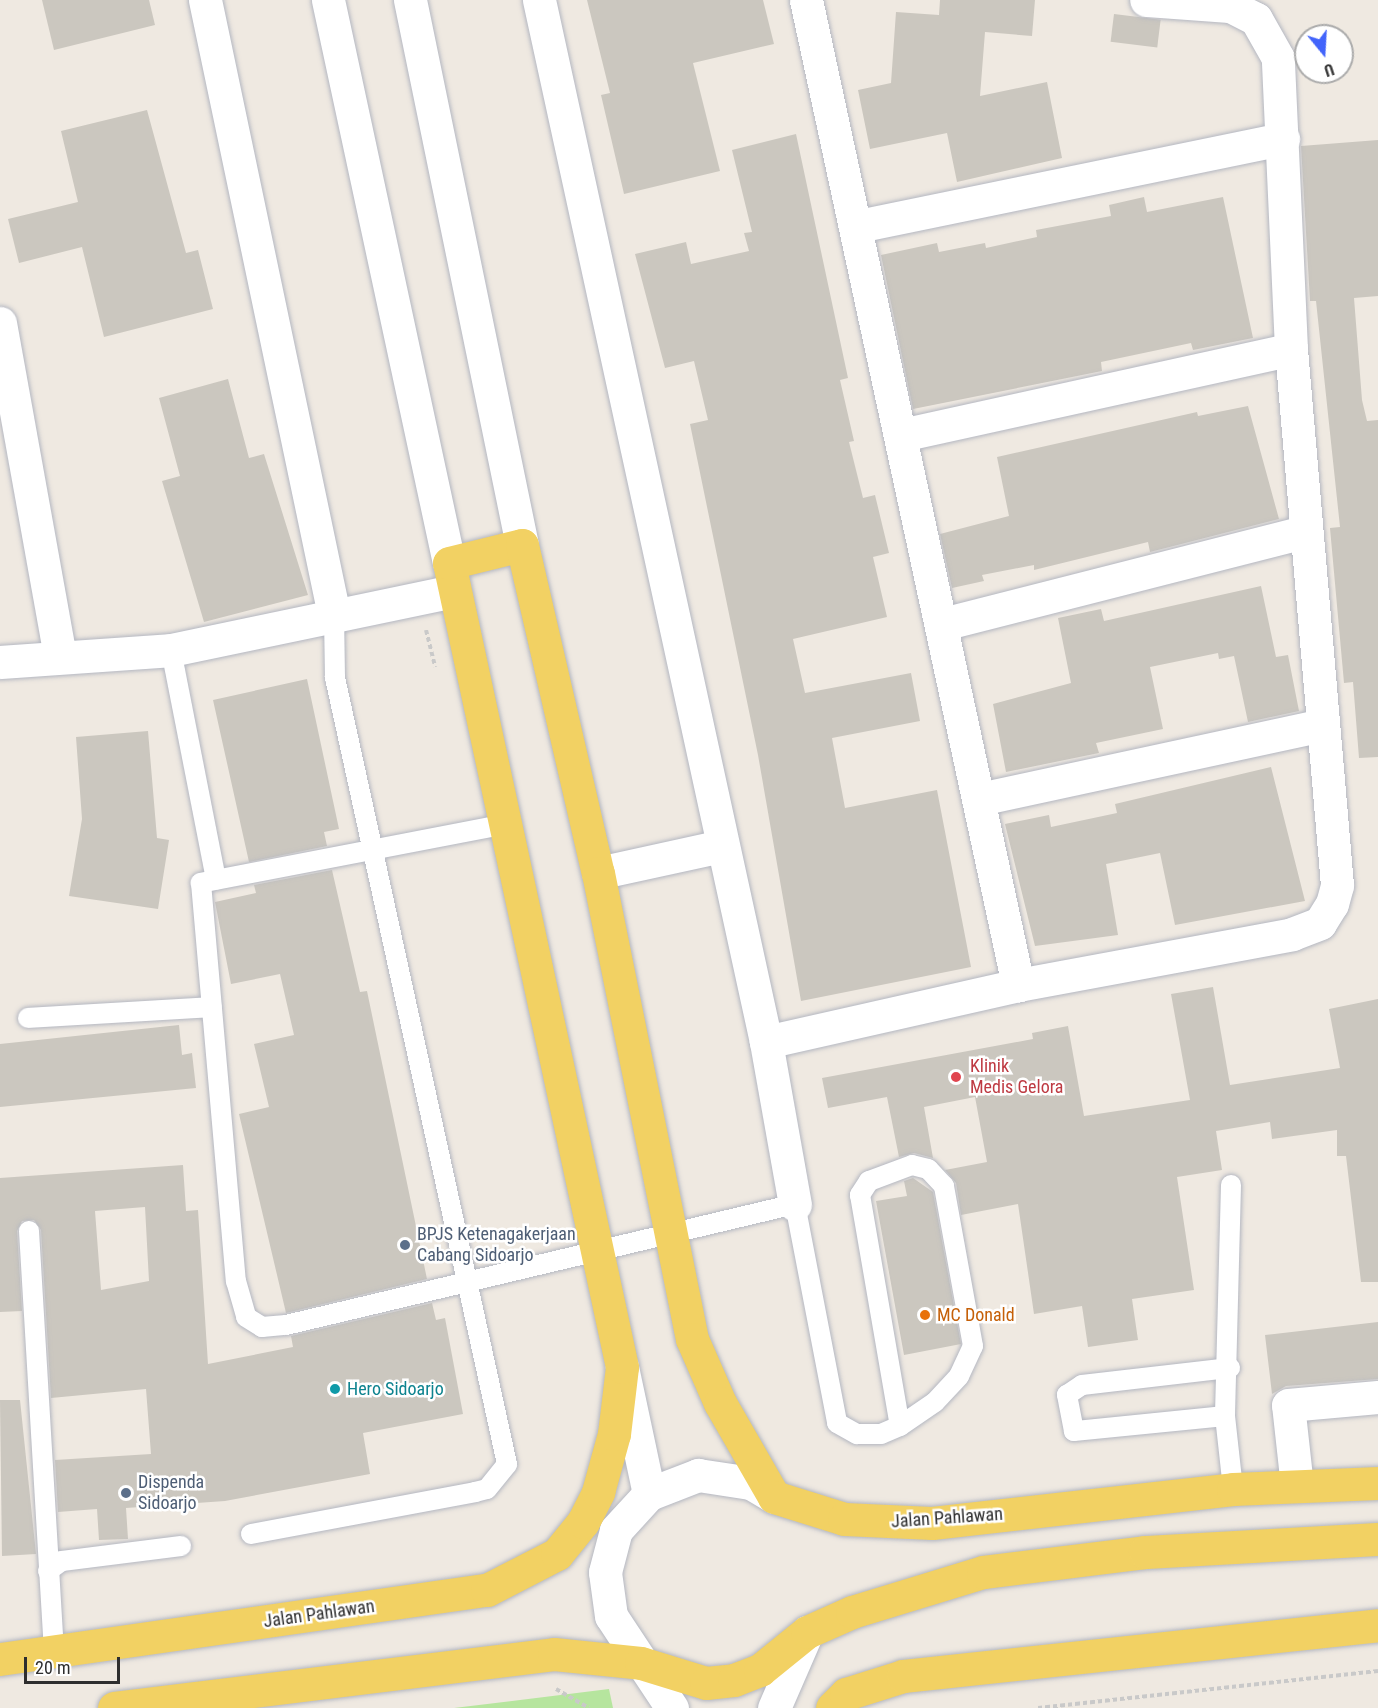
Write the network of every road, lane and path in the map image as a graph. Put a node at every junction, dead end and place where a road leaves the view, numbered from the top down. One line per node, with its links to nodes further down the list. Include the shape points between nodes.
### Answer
1 (205, 0): 15 (street)
2 (328, 0): 14 (street)
3 (410, 0): 13 (street)
4 (539, 0): 24 (street)
5 (806, 0): 8 (street)
6 (1146, 0): 7 (street, via 1230,6 1256,19 1278,58)
7 (1283, 139): 8 (street); 10 (street)
8 (858, 226): 11 (street)
9 (0, 323): 18 (street)
10 (1291, 349): 11 (street); 12 (street)
11 (901, 435): 16 (street)
12 (1303, 532): 16 (street); 20 (street)
13 (522, 545): 14 (main road); 25 (main road)
14 (451, 577): 15 (street); 22 (main road, Jalan Pahlawan)
15 (334, 615): 17 (street); 23 (lane, via 335,678)
16 (943, 624): 21 (street)
17 (171, 650): 18 (street); 26 (lane)
18 (60, 655): 19 (street)
19 (0, 662)
20 (1322, 725): 21 (street); 27 (street, via 1336,885 1332,904 1320,923 1292,934)
21 (980, 799): 27 (street)
22 (501, 825): 23 (lane); 35 (main road, Jalan Pahlawan)
23 (375, 846): 26 (lane); 36 (lane)
24 (722, 846): 25 (street); 30 (street)
25 (598, 873): 34 (main road)
26 (216, 880): 28 (lane, via 201,884)
27 (1016, 977): 30 (street)
28 (212, 1007): 29 (lane); 36 (lane, via 236,1281 246,1317 262,1327 286,1325)
29 (27, 1018)
30 (764, 1035): 32 (street)
31 (1231, 1185): 38 (lane)
32 (795, 1204): 34 (lane); 41 (lane, via 837,1423 857,1434 881,1434)
33 (29, 1231): 50 (lane)
34 (670, 1235): 35 (lane); 46 (main road, via 692,1339 720,1403)
35 (592, 1250): 36 (lane); 37 (main road, Jalan Pahlawan)
36 (465, 1283): 47 (lane, via 507,1449 507,1464 497,1477 475,1492)
37 (621, 1367): 45 (street); 53 (main road, Jalan Pahlawan, via 614,1434 598,1492 583,1522 557,1554 487,1590)
38 (1230, 1368): 40 (lane); 40 (lane, via 1082,1385 1067,1395 1074,1431)
39 (1378, 1397): 43 (street, via 1288,1405)
40 (1225, 1416): 44 (lane)
41 (900, 1426): 41 (lane, via 860,1195 869,1181 912,1165 928,1169 944,1186 974,1346 959,1376 935,1402)
42 (1378, 1483): 43 (main road, Jalan Pahlawan)
43 (1297, 1486): 44 (main road, Jalan Pahlawan)
44 (1233, 1489): 46 (main road, Jalan Pahlawan, via 932,1523 844,1519)
45 (649, 1494): 46 (street, Jalan Pahlawan, via 698,1475 751,1483); 55 (street, Jalan Pahlawan, via 616,1530 604,1572 611,1616)
46 (774, 1497)
47 (251, 1534)
48 (1378, 1539): 52 (main road, via 1145,1552 983,1572 893,1598)
49 (181, 1546): 50 (lane, via 62,1561)
50 (48, 1570): 53 (lane)
51 (1378, 1625): 60 (main road, via 903,1676 846,1694)
52 (807, 1632): 55 (main road, via 760,1670 734,1680 678,1678); 59 (street)
53 (54, 1652): 54 (main road, Jalan Pahlawan)
54 (0, 1659)
55 (641, 1663): 57 (main road, via 595,1655 532,1656); 58 (street, Jalan Pahlawan)
56 (1378, 1671): 61 (path)
57 (114, 1708)
58 (672, 1708)
59 (774, 1708)
60 (832, 1708)
61 (1038, 1708)

